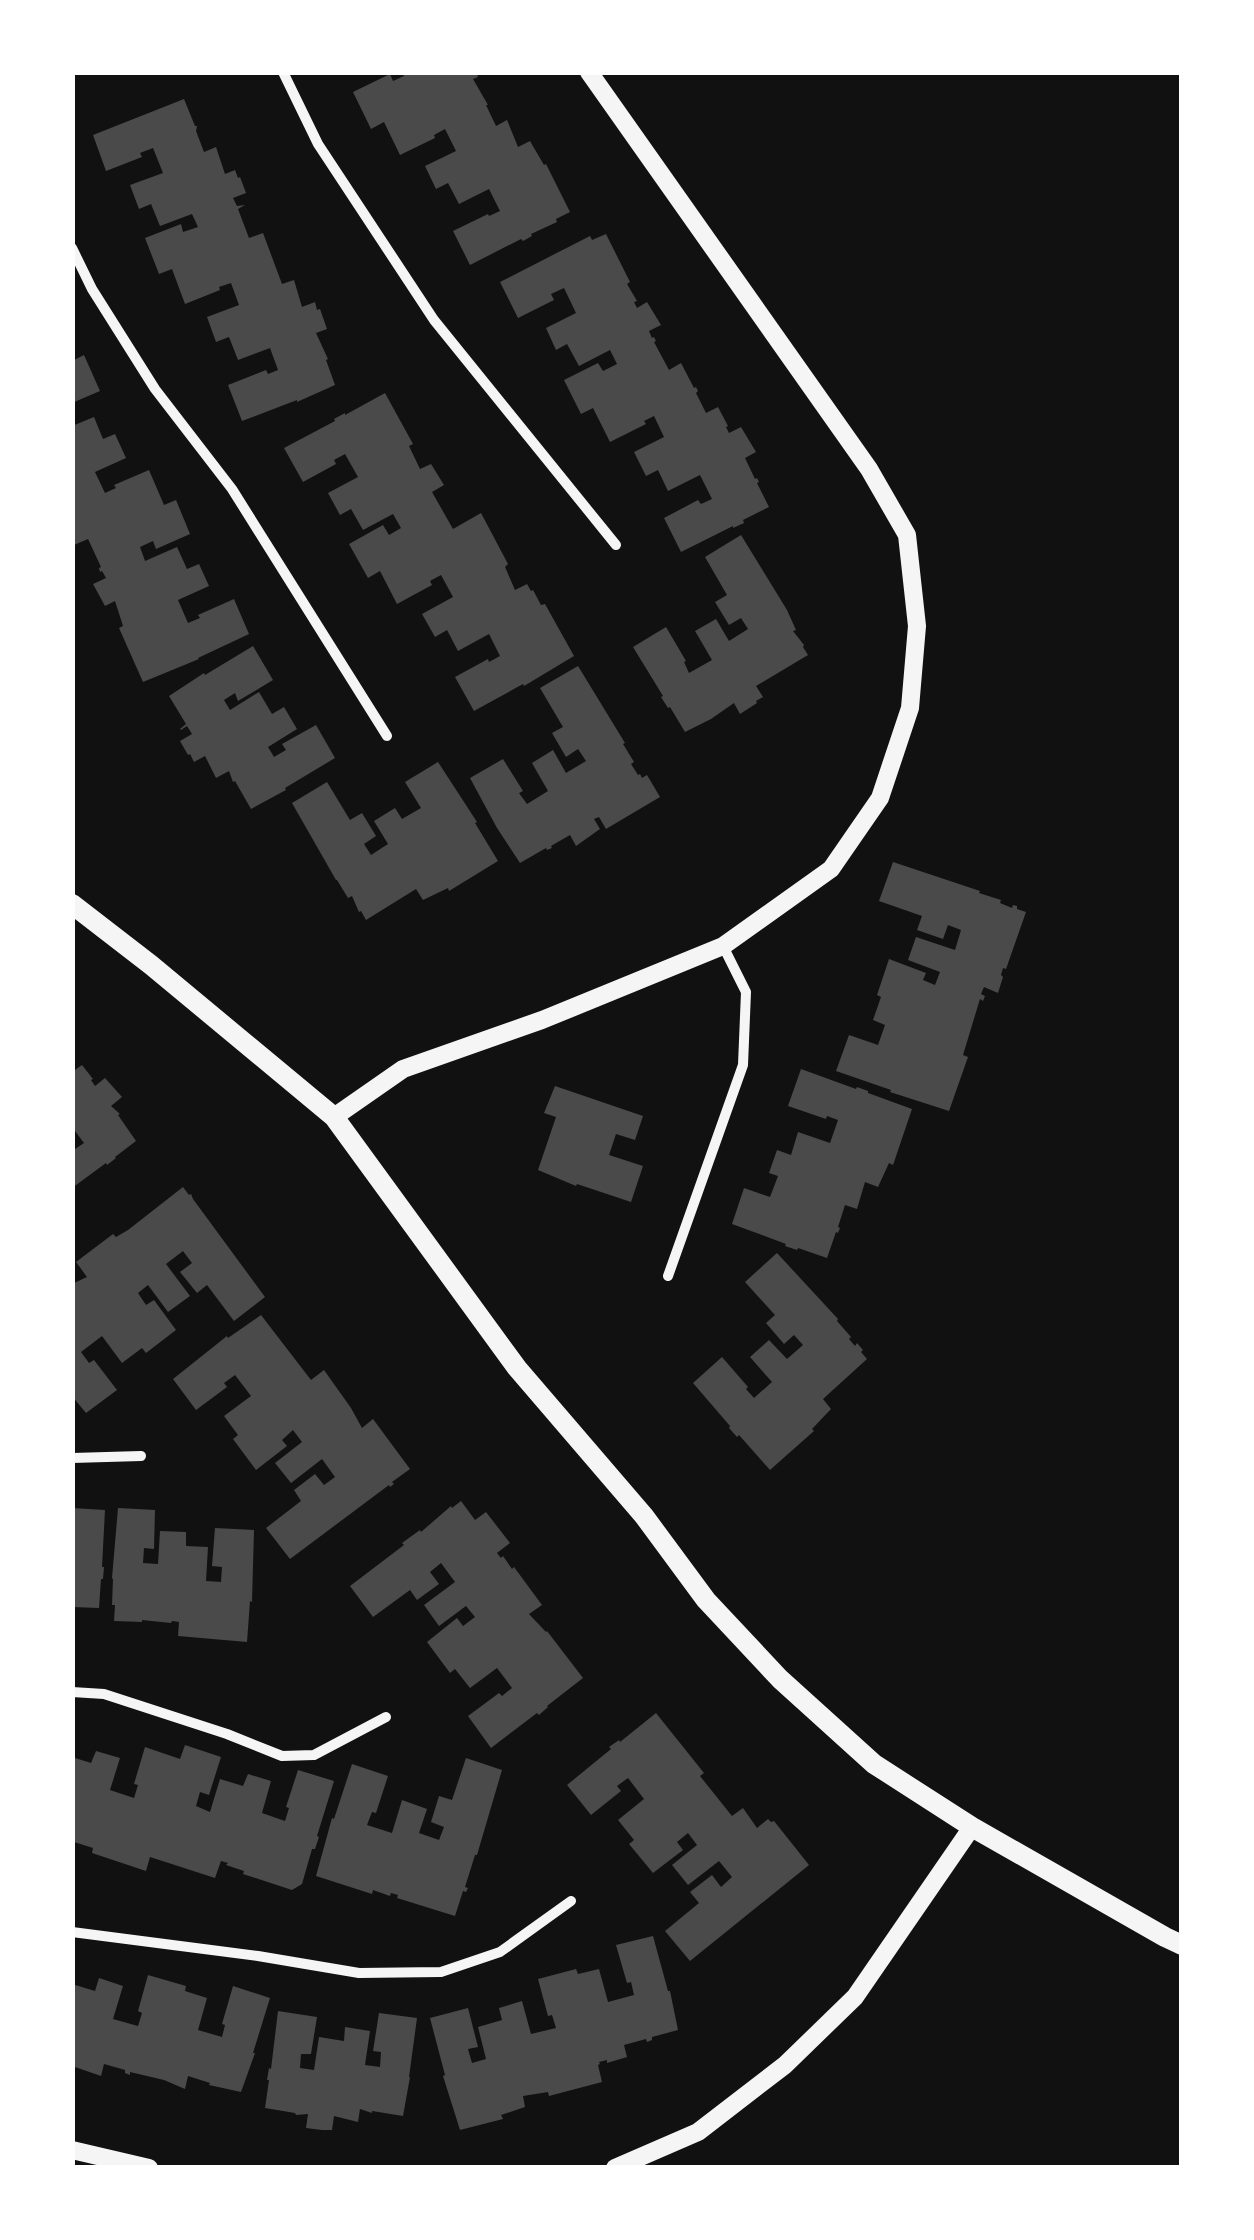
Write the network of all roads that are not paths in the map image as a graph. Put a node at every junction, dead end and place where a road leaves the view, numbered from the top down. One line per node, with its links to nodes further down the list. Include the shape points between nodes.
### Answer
1 (283, 72): 4 (street, via 318,144 434,320)
2 (589, 72): 7 (street, via 869,469 907,534 917,626 910,708 880,798 830,870)
3 (72, 248): 5 (street, via 155,389 232,489)
4 (616, 545)
5 (387, 736)
6 (72, 904): 8 (main road)
7 (723, 946): 8 (street, via 403,1069); 9 (street, via 746,992 743,1064)
8 (334, 1118): 14 (main road, via 517,1368 706,1600 874,1764)
9 (668, 1276)
10 (141, 1456): 11 (street)
11 (72, 1458)
12 (72, 1692): 13 (street, via 104,1694 282,1756 314,1755)
13 (386, 1717)
14 (972, 1828): 17 (main road); 20 (street, via 855,1996 785,2065 698,2132)
15 (571, 1901): 16 (street, via 500,1952 441,1972 359,1973)
16 (72, 1932)
17 (1182, 1945)
18 (72, 2150): 19 (street)
19 (149, 2168)
20 (615, 2168)

